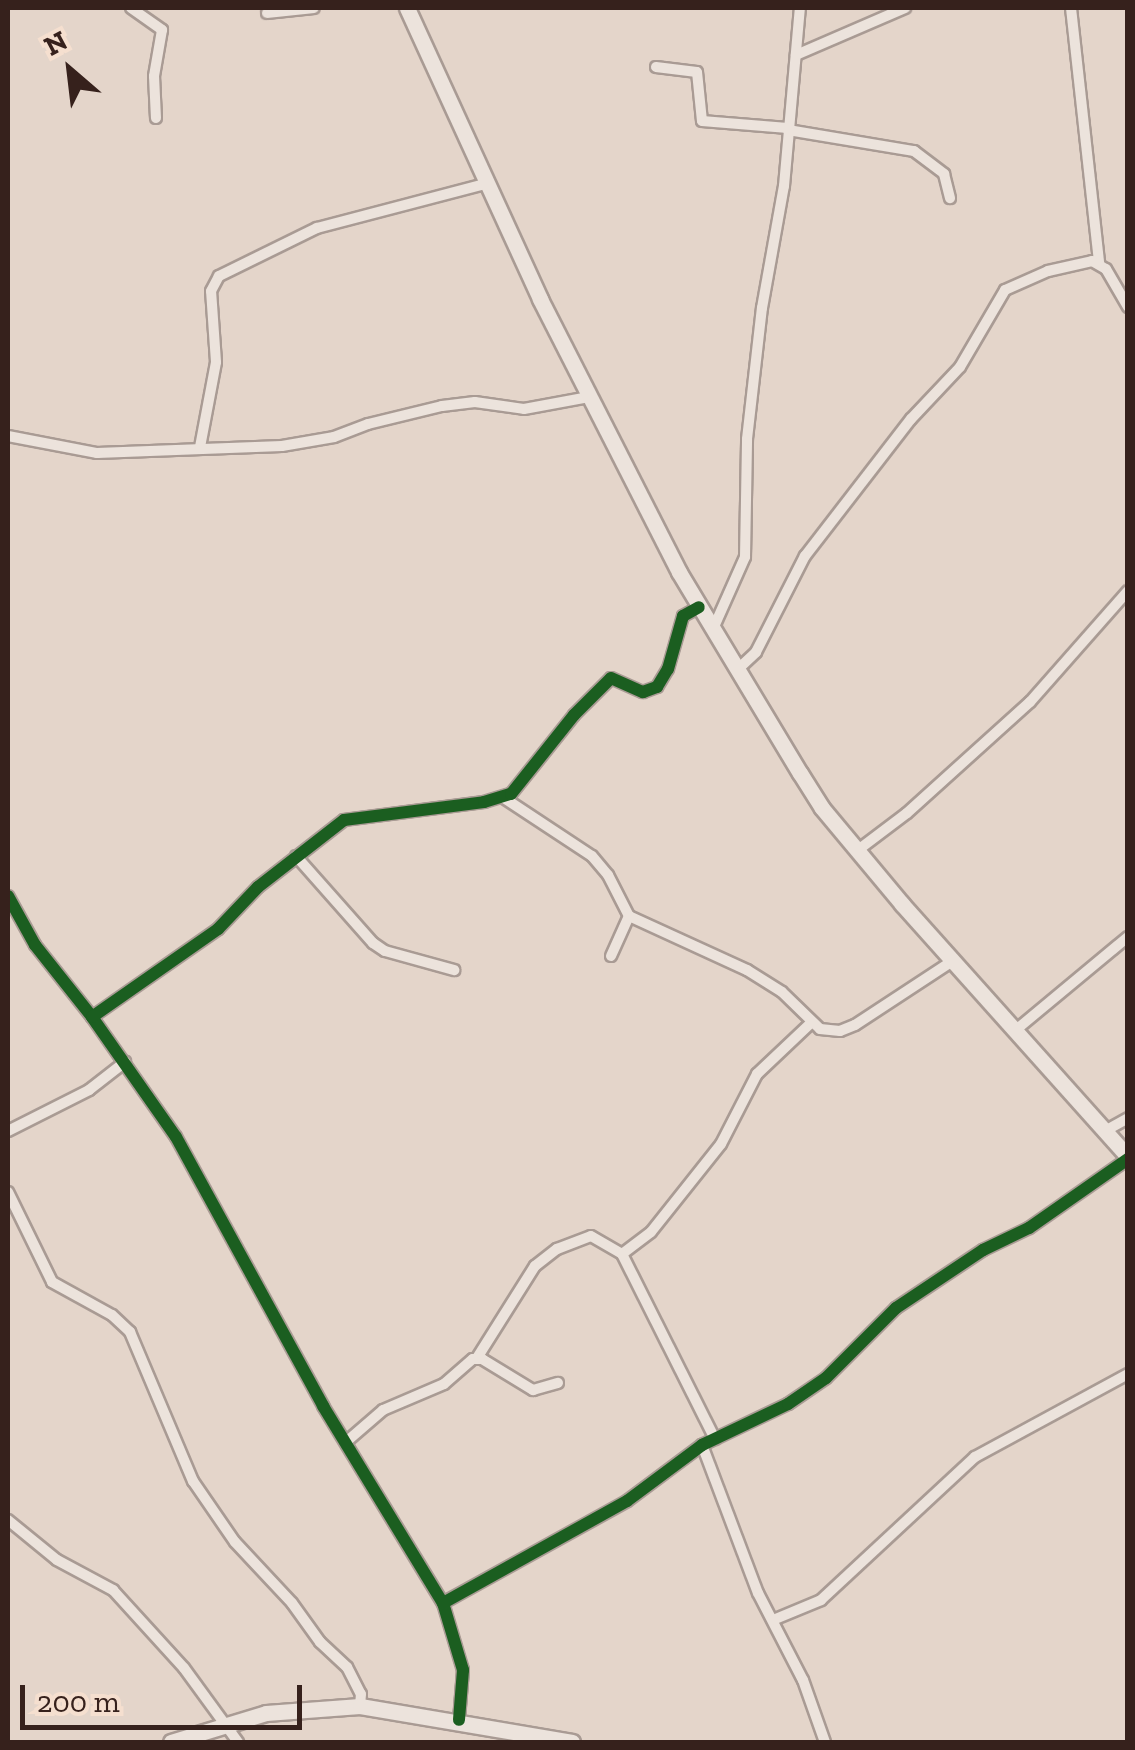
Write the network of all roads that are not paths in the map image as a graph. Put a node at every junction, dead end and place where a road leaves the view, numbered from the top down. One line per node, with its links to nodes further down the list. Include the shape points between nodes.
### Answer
1 (131, 8): 10 (street, via 162,30)
2 (314, 8): 7 (street)
3 (407, 8): 12 (main road)
4 (800, 8): 8 (street)
5 (905, 8): 8 (street)
6 (1071, 8): 14 (street)
7 (267, 13)
8 (796, 54): 11 (street)
9 (656, 67): 11 (street, via 697,72 702,121)
10 (156, 118)
11 (788, 129): 13 (street, via 914,151 944,174); 21 (street, via 748,439 746,557)
12 (485, 184): 16 (main road); 18 (street, via 317,228 219,276 211,291 216,362)
13 (950, 198)
14 (1100, 263): 15 (street); 22 (street, via 1048,271 1005,290 968,356 805,556 756,652)
15 (1128, 308)
16 (589, 397): 18 (street, via 524,409 475,402 442,406 282,446); 20 (main road)
17 (8, 436): 18 (street, via 97,453)
18 (200, 447)
19 (1128, 591): 24 (street, via 1030,702)
20 (699, 607): 21 (main road); 23 (street, via 683,616 657,687 644,692 611,678)
21 (712, 630): 22 (main road)
22 (737, 670): 24 (main road, via 822,808)
23 (504, 798): 25 (street, via 363,814 344,820); 27 (street, via 592,856)
24 (858, 850): 30 (main road)
25 (296, 856): 31 (street, via 373,942); 32 (street, via 218,929)
26 (8, 896): 32 (street, via 35,945)
27 (629, 916): 29 (street); 33 (street, via 747,970 782,992)
28 (1128, 937): 34 (street)
29 (611, 956)
30 (954, 960): 33 (street, via 855,1025 830,1032); 34 (main road)
31 (454, 970)
32 (92, 1017): 35 (street)
33 (811, 1023): 41 (street, via 756,1074 721,1144 650,1232)
34 (1016, 1029): 38 (main road)
35 (125, 1062): 37 (street, via 89,1090); 46 (street, via 176,1137)
36 (1128, 1118): 38 (street)
37 (8, 1131)
38 (1105, 1131): 39 (main road)
39 (1128, 1158): 45 (street, via 1029,1228 896,1308 826,1378 788,1404)
40 (8, 1192): 51 (street, via 52,1282 130,1332 194,1481 235,1542 347,1667)
41 (622, 1254): 42 (street, via 591,1236 558,1248 518,1288); 45 (street)
42 (477, 1358): 44 (street, via 532,1390); 46 (street, via 444,1384 384,1410)
43 (1128, 1374): 50 (street, via 975,1457 820,1600)
44 (558, 1383)
45 (715, 1439): 47 (street)
46 (346, 1442): 49 (street)
47 (702, 1445): 49 (street, via 628,1501); 50 (street)
48 (8, 1520): 53 (street, via 57,1560 113,1590)
49 (443, 1603): 52 (street, via 462,1670)
50 (773, 1620): 57 (street)
51 (360, 1706): 52 (main road); 53 (main road, via 292,1709)
52 (459, 1720): 56 (main road)
53 (226, 1724): 54 (main road); 55 (street)
54 (171, 1742)
55 (238, 1742)
56 (572, 1742)
57 (825, 1742)

